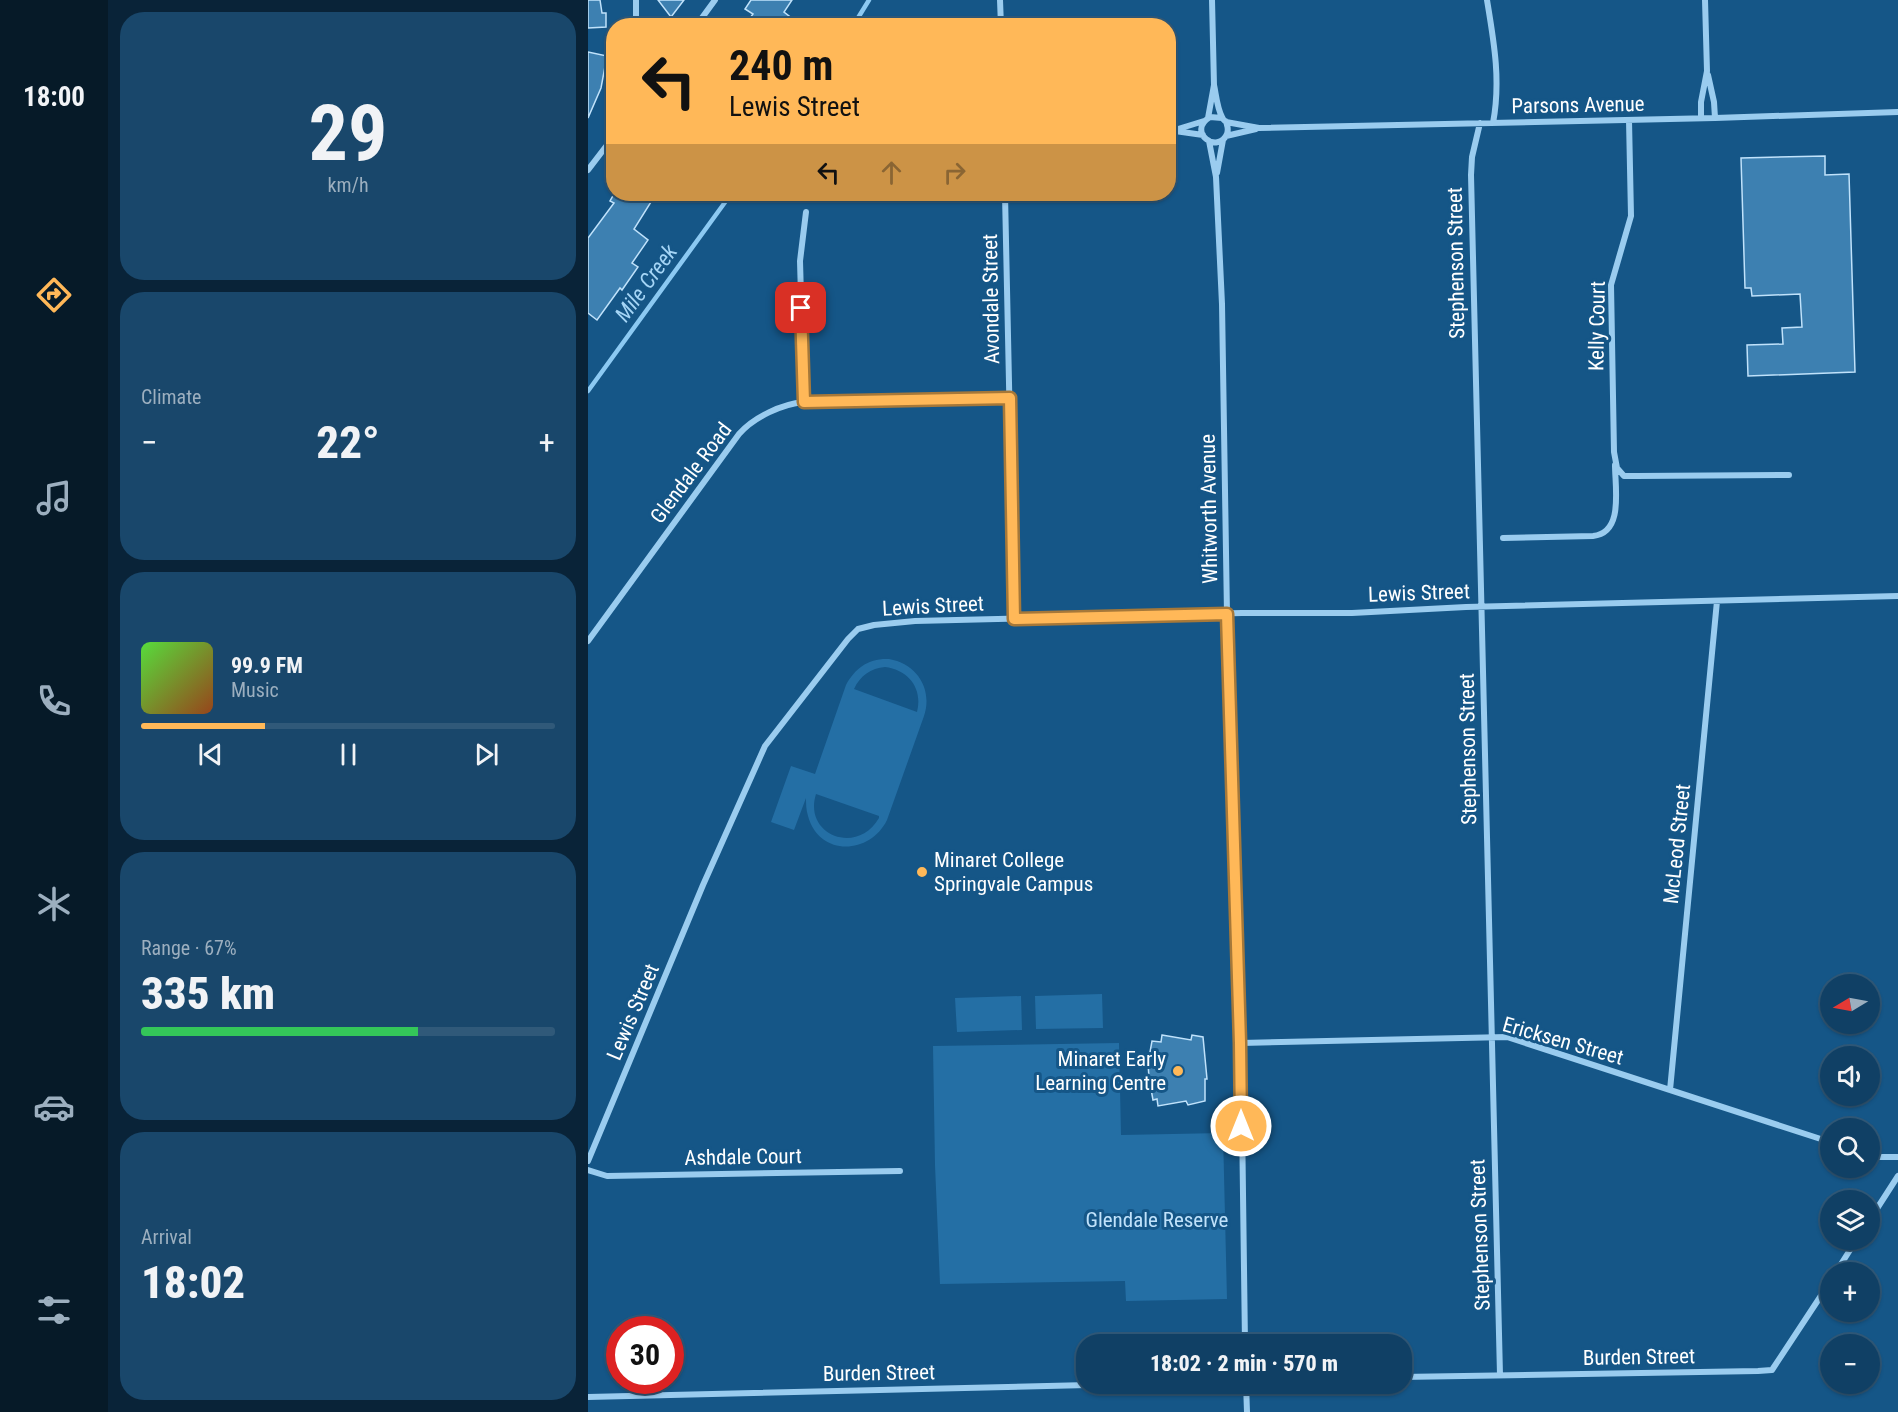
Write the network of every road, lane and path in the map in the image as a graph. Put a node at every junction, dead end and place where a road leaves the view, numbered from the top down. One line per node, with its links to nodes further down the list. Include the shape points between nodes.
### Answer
1 (636, 0): 7 (street)
2 (715, 0): 8 (street)
3 (1000, 0): 9 (street)
4 (1212, 0): 11 (street)
5 (1487, 0): 19 (street, via 1497,72)
6 (1705, 0): 10 (street)
7 (636, 18)
8 (702, 18)
9 (1001, 18)
10 (1707, 71): 13 (street); 14 (street)
11 (1214, 84): 15 (street); 16 (street)
12 (1898, 112): 14 (street, Parsons Avenue)
13 (1701, 118): 14 (street, Parsons Avenue); 17 (street, Parsons Avenue)
14 (1715, 118)
15 (1206, 119): 16 (street, via 1214,116); 21 (street); 23 (street)
16 (1224, 120): 20 (street, Parsons Avenue); 24 (street, via 1228,128)
17 (1629, 120): 19 (street, Parsons Avenue); 33 (street, Kelly Court, via 1631,216 1611,285)
18 (1480, 123): 19 (street, Parsons Avenue); 20 (street, Parsons Avenue); 38 (street, Stephenson Street, via 1471,175)
19 (1493, 123)
20 (1259, 128): 24 (street, Parsons Avenue)
21 (1176, 129)
22 (1176, 131): 23 (street)
23 (1203, 135): 25 (street)
24 (1225, 138): 25 (street, via 1216,143); 28 (street, Whitworth Avenue)
25 (1209, 141): 28 (street, Whitworth Avenue)
26 (606, 146): 27 (street)
27 (588, 170)
28 (1216, 177): 39 (street, Whitworth Avenue)
29 (1005, 201): 31 (street, Avondale Street)
30 (806, 212): 32 (street, via 800,261)
31 (1010, 398): 32 (street, Glendale Road); 40 (street, Avondale Street)
32 (804, 402): 41 (street, Glendale Road, via 780,408 744,428)
33 (1615, 462): 34 (street, via 1624,476); 35 (street, Kelly Court, via 1615,513 1607,531 1593,536)
34 (1789, 475)
35 (1503, 538)
36 (1898, 596): 37 (street, Lewis Street)
37 (1717, 601): 38 (street, Lewis Street); 44 (street, McLeod Street)
38 (1481, 608): 39 (street, Lewis Street); 42 (street, Stephenson Street)
39 (1227, 614): 40 (street, Lewis Street); 43 (street, Whitworth Avenue)
40 (1014, 619): 48 (street, Lewis Street, via 874,625 858,629 848,639 765,746)
41 (588, 641)
42 (1491, 1036): 43 (street, Ericksen Street); 44 (street, Ericksen Street, via 1523,1042); 55 (street, Stephenson Street)
43 (1240, 1043): 54 (street, Whitworth Avenue)
44 (1670, 1090): 45 (street, Ericksen Street)
45 (1820, 1139)
46 (1880, 1157): 47 (street)
47 (1898, 1157)
48 (588, 1161)
49 (588, 1170): 50 (street, Ashdale Court, via 607,1176)
50 (900, 1170)
51 (1898, 1176): 52 (street)
52 (1880, 1204)
53 (1820, 1297): 55 (street, Burden Street, via 1772,1370)
54 (1245, 1334)
55 (1500, 1375): 56 (street, Burden Street)
56 (1412, 1377)
57 (1076, 1385): 59 (street, Burden Street)
58 (1246, 1394): 60 (street)
59 (588, 1397)
60 (1247, 1412)

